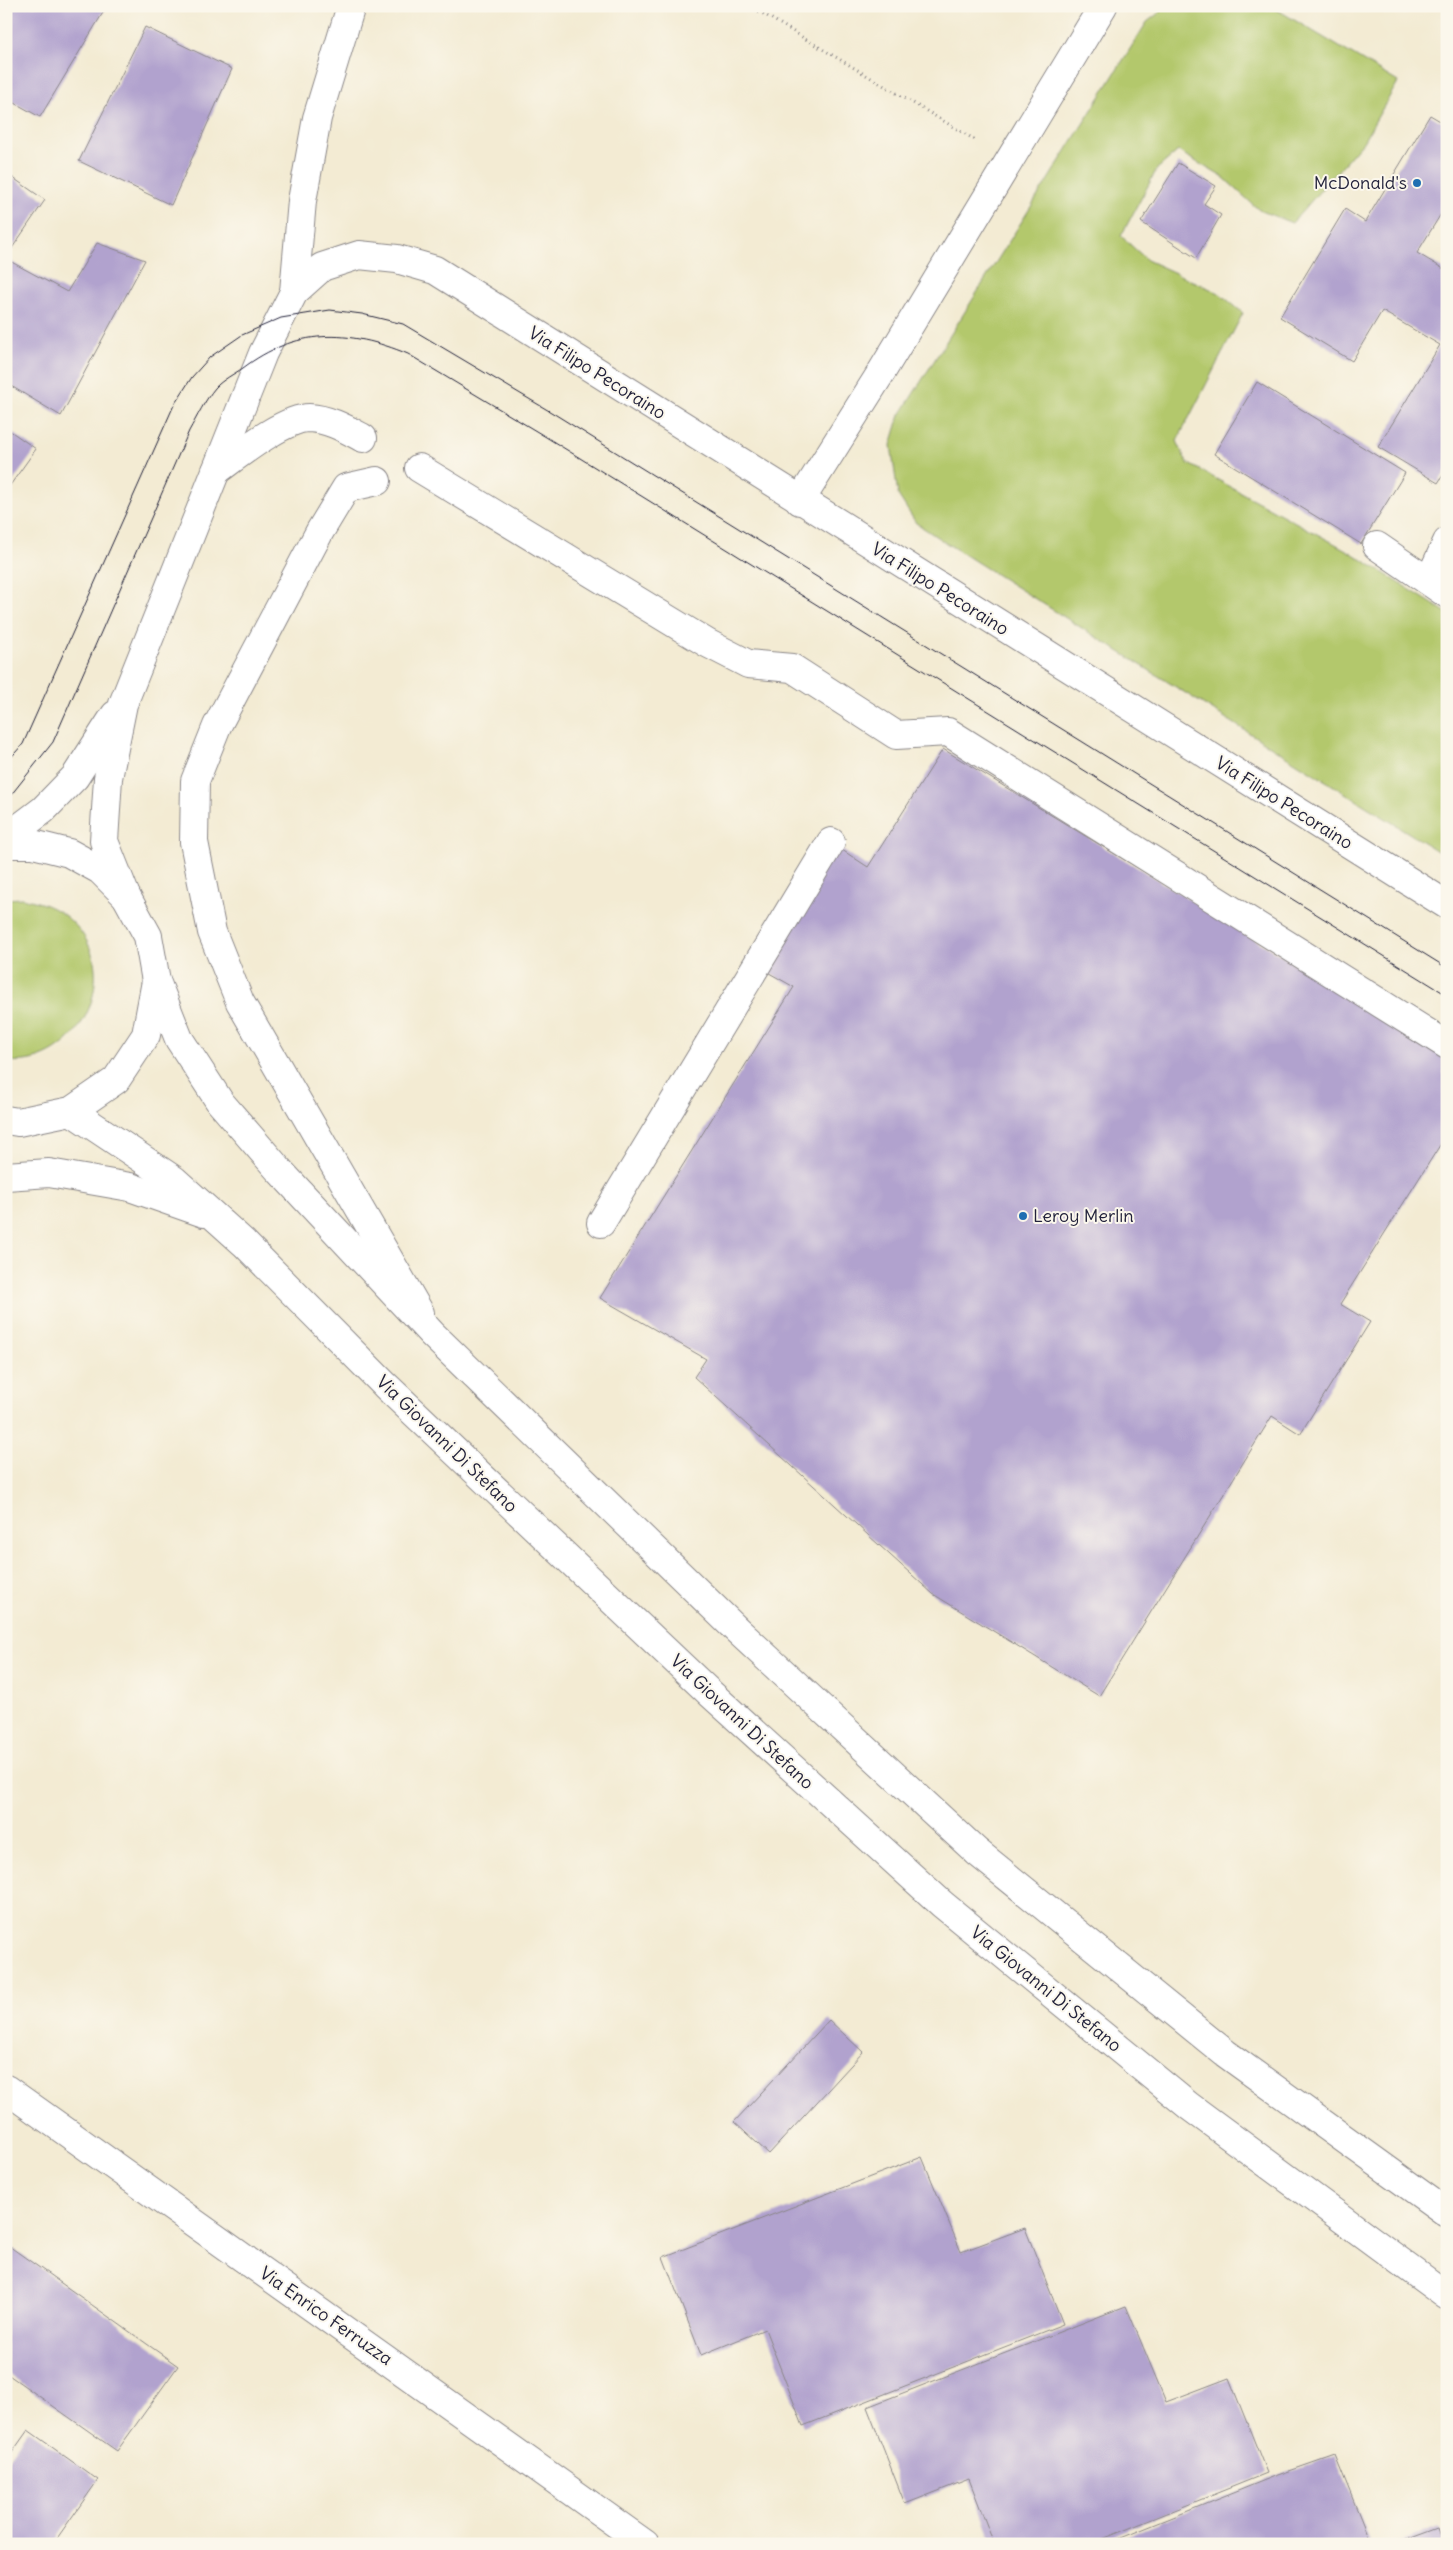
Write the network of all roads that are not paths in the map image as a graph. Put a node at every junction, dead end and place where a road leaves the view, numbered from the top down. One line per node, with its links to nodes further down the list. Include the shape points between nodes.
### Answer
1 (351, 6): 3 (street, via 317,118 302,201)
2 (1103, 6): 8 (street)
3 (294, 292): 6 (street, via 263,353); 8 (street, Via Filipo Pecoraino, via 322,267 359,255 397,259 435,270)
4 (363, 438): 6 (street, via 336,423 308,418 277,429)
5 (419, 468): 19 (street, via 707,643 748,664 792,668 896,735 948,732)
6 (216, 471): 12 (street)
7 (376, 480): 25 (street, via 346,488 217,726 195,781 194,842 212,932 240,1002)
8 (800, 501): 17 (street, Via Filipo Pecoraino)
9 (1447, 542): 11 (street)
10 (1377, 546): 11 (street)
11 (1438, 588)
12 (123, 704): 13 (street, via 76,777 43,810); 16 (street, via 108,778 104,841)
13 (6, 838)
14 (831, 842): 24 (street)
15 (6, 844): 16 (street, via 33,844 69,853 100,870)
16 (126, 896): 18 (street, via 148,936)
17 (1447, 905)
18 (156, 981): 20 (street, via 146,1034 116,1080); 25 (street, via 179,1039 220,1102 284,1176)
19 (1447, 1045)
20 (70, 1111): 21 (street); 23 (street, Via Giovanni Di Stefano, via 174,1180)
21 (10, 1123)
22 (6, 1176): 23 (street, via 49,1173 130,1187)
23 (215, 1217): 28 (street, Via Giovanni Di Stefano, via 385,1385 710,1694 942,1904 1189,2106)
24 (601, 1223)
25 (432, 1334): 27 (street, via 738,1632 978,1852 1225,2053)
26 (6, 2089): 29 (street, Via Enrico Ferruzza)
27 (1447, 2213)
28 (1447, 2296)
29 (645, 2544)

